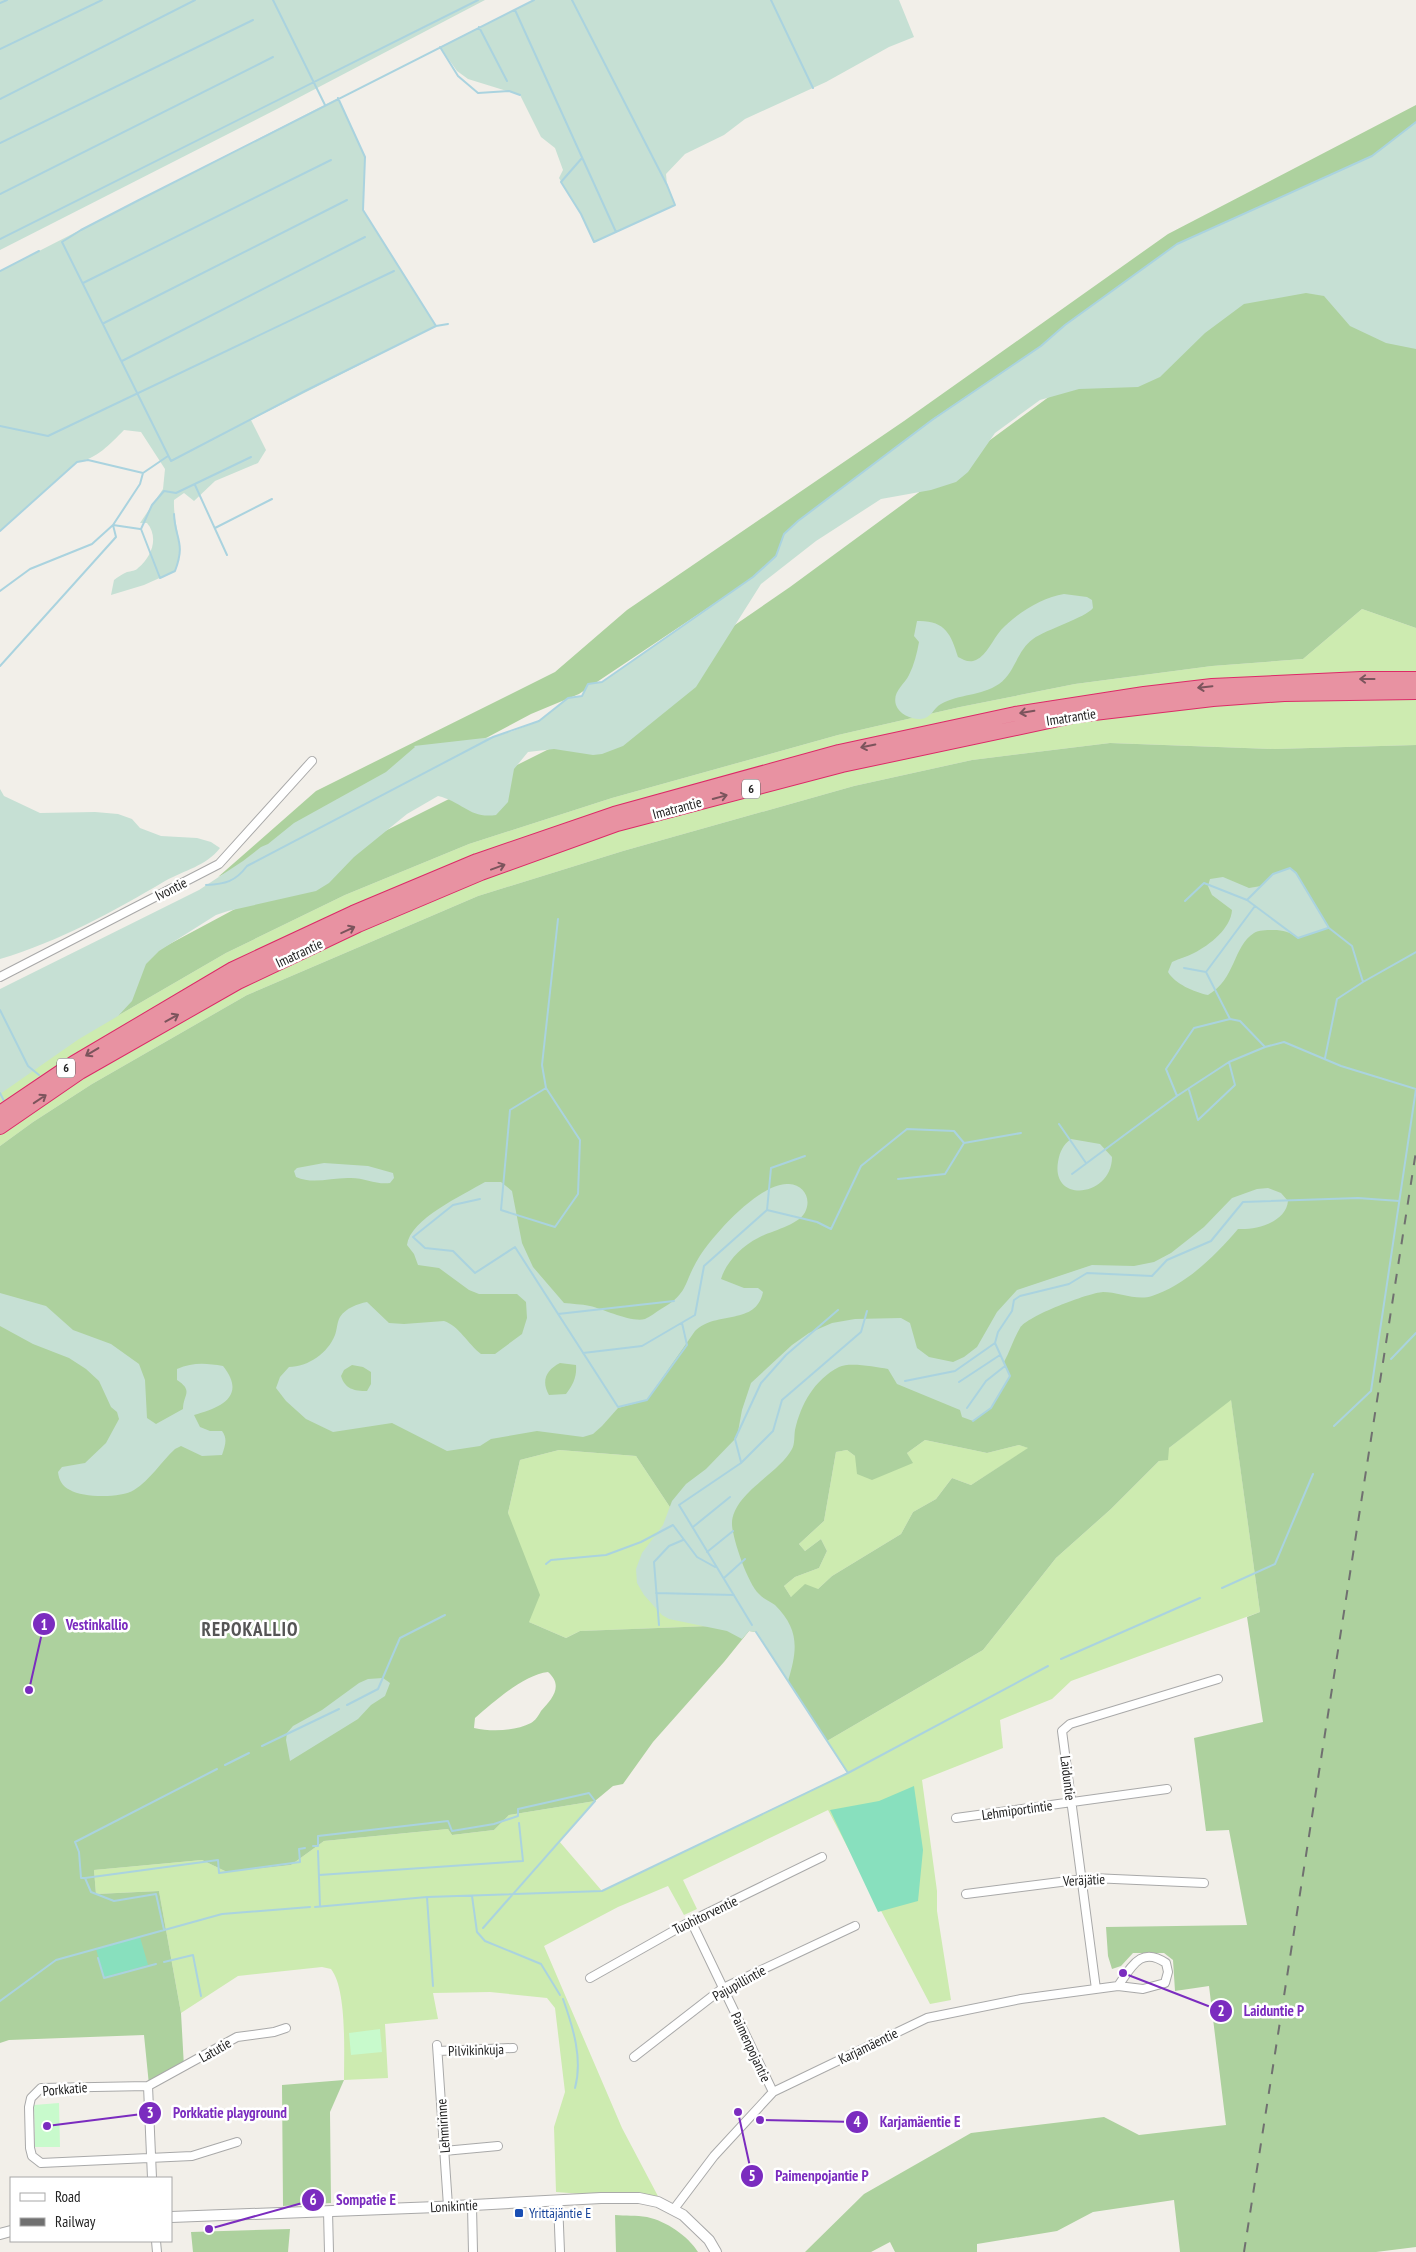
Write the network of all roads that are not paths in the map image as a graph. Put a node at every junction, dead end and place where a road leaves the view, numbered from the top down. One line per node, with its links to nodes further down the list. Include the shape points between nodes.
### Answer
1 (1416, 679): 5 (highway, Imatrantie / 6, one-way to 5, via 1212,686 1024,712 839,752 614,814 477,861 353,913 233,969 74,1063)
2 (1416, 692): 6 (highway, Imatrantie / 6, one-way to 2, via 105,1057 238,982 358,925 481,873 617,824 842,765 1077,715 1284,694)
3 (312, 761): 4 (street, Ivontie, via 219,864)
4 (0, 977)
5 (0, 1113)
6 (0, 1126)
7 (1218, 1679): 9 (street, Laiduntie, via 1070,1724 1062,1731)
8 (1168, 1789): 9 (street, Lehmiportintie)
9 (1071, 1802): 10 (street, Lehmiportintie); 12 (street, Laiduntie)
10 (956, 1818)
11 (822, 1857): 15 (street, Tuohitorventie)
12 (1081, 1878): 13 (street, Veräjätie); 14 (street, Veräjätie); 20 (street, Laiduntie)
13 (1204, 1883)
14 (966, 1894)
15 (691, 1921): 17 (street, Tuohitorventie); 19 (street, Paimenpojantie)
16 (855, 1926): 19 (street, Pajupillintie)
17 (590, 1978)
18 (1118, 1986): 18 (street, Karjamäentie, via 1143,1988 1165,1982 1166,1963 1149,1955 1139,1959); 20 (street, Karjamäentie)
19 (723, 1988): 24 (street, Pajupillintie); 26 (street, Paimenpojantie)
20 (1096, 1989): 26 (street, Karjamäentie, via 939,2014)
21 (286, 2028): 25 (street, Latutie, via 237,2037)
22 (438, 2048): 23 (street, Pilvikinkuja); 29 (street, Lehmirinne)
23 (513, 2048)
24 (634, 2057)
25 (148, 2086): 30 (street); 30 (street, Porkkatie, via 41,2088 31,2098 29,2106 30,2148 36,2160 46,2164)
26 (773, 2092): 35 (street, Karjamäentie, via 714,2156)
27 (237, 2142): 30 (street, via 192,2156)
28 (498, 2146): 29 (street)
29 (444, 2151): 33 (street, Lehmirinne)
30 (151, 2159): 31 (street)
31 (152, 2177)
32 (558, 2201): 34 (street, Lonikintie); 35 (street, Lonikintie, via 639,2198); 40 (street)
33 (448, 2206): 34 (street, Lonikintie); 36 (street, Lonikintie)
34 (472, 2206): 39 (street)
35 (674, 2209): 41 (street, Lonikintie, via 696,2225)
36 (328, 2211): 37 (street, Lonikintie); 38 (street)
37 (172, 2217)
38 (329, 2252)
39 (473, 2252)
40 (560, 2252)
41 (716, 2252)

